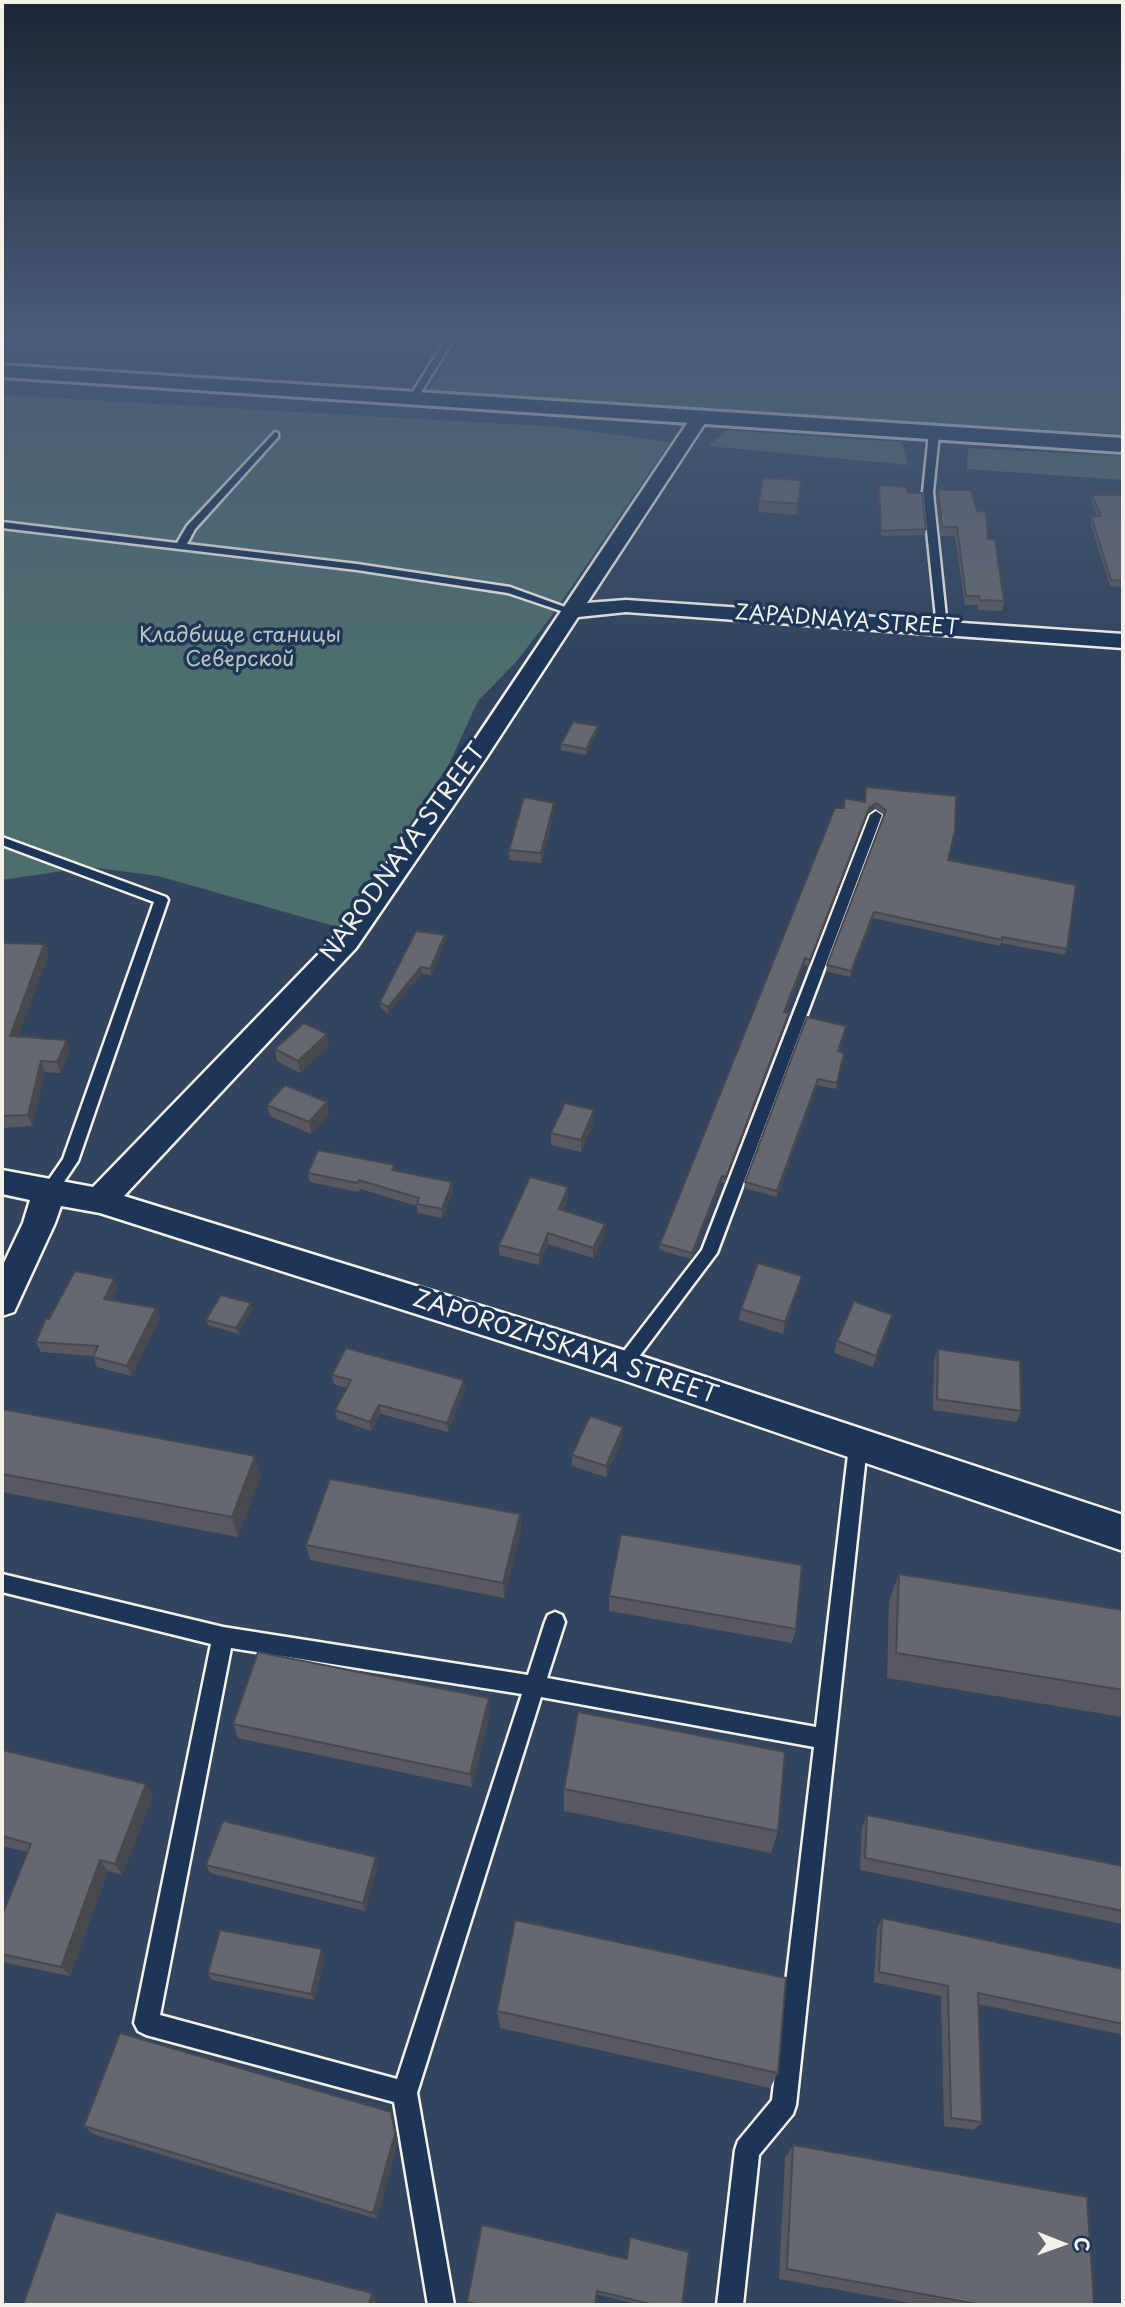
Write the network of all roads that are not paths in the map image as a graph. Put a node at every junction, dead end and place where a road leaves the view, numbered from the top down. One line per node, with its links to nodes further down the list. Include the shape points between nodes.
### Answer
1 (264, 447): 5 (lane)
2 (680, 447): 6 (street, NARODNAYA STREET)
3 (933, 447): 7 (lane, via 928,492)
4 (2, 525): 5 (lane)
5 (181, 545): 6 (lane, via 510,590)
6 (571, 611): 7 (street, ZAPADNAYA STREET, via 626,607); 13 (street, NARODNAYA STREET, via 345,942)
7 (942, 627): 8 (street, ZAPADNAYA STREET)
8 (1123, 641)
9 (876, 815): 15 (lane, via 709,1253)
10 (2, 841): 12 (lane, via 160,900 70,1161)
11 (2, 1182): 12 (street, ZAPOROZHSKAYA STREET)
12 (49, 1191): 13 (street, ZAPOROZHSKAYA STREET); 14 (street)
13 (100, 1201): 15 (street, ZAPOROZHSKAYA STREET)
14 (2, 1302)
15 (623, 1365): 16 (street, ZAPOROZHSKAYA STREET)
16 (858, 1446): 17 (street, ZAPOROZHSKAYA STREET); 22 (lane)
17 (1123, 1534)
18 (2, 1583): 20 (lane)
19 (555, 1622): 21 (lane)
20 (223, 1637): 21 (lane); 23 (lane, via 146,2023)
21 (535, 1686): 22 (lane); 23 (lane)
22 (826, 1739): 25 (lane, via 784,2105 747,2150)
23 (405, 2093): 24 (lane)
24 (441, 2305)
25 (730, 2305)

